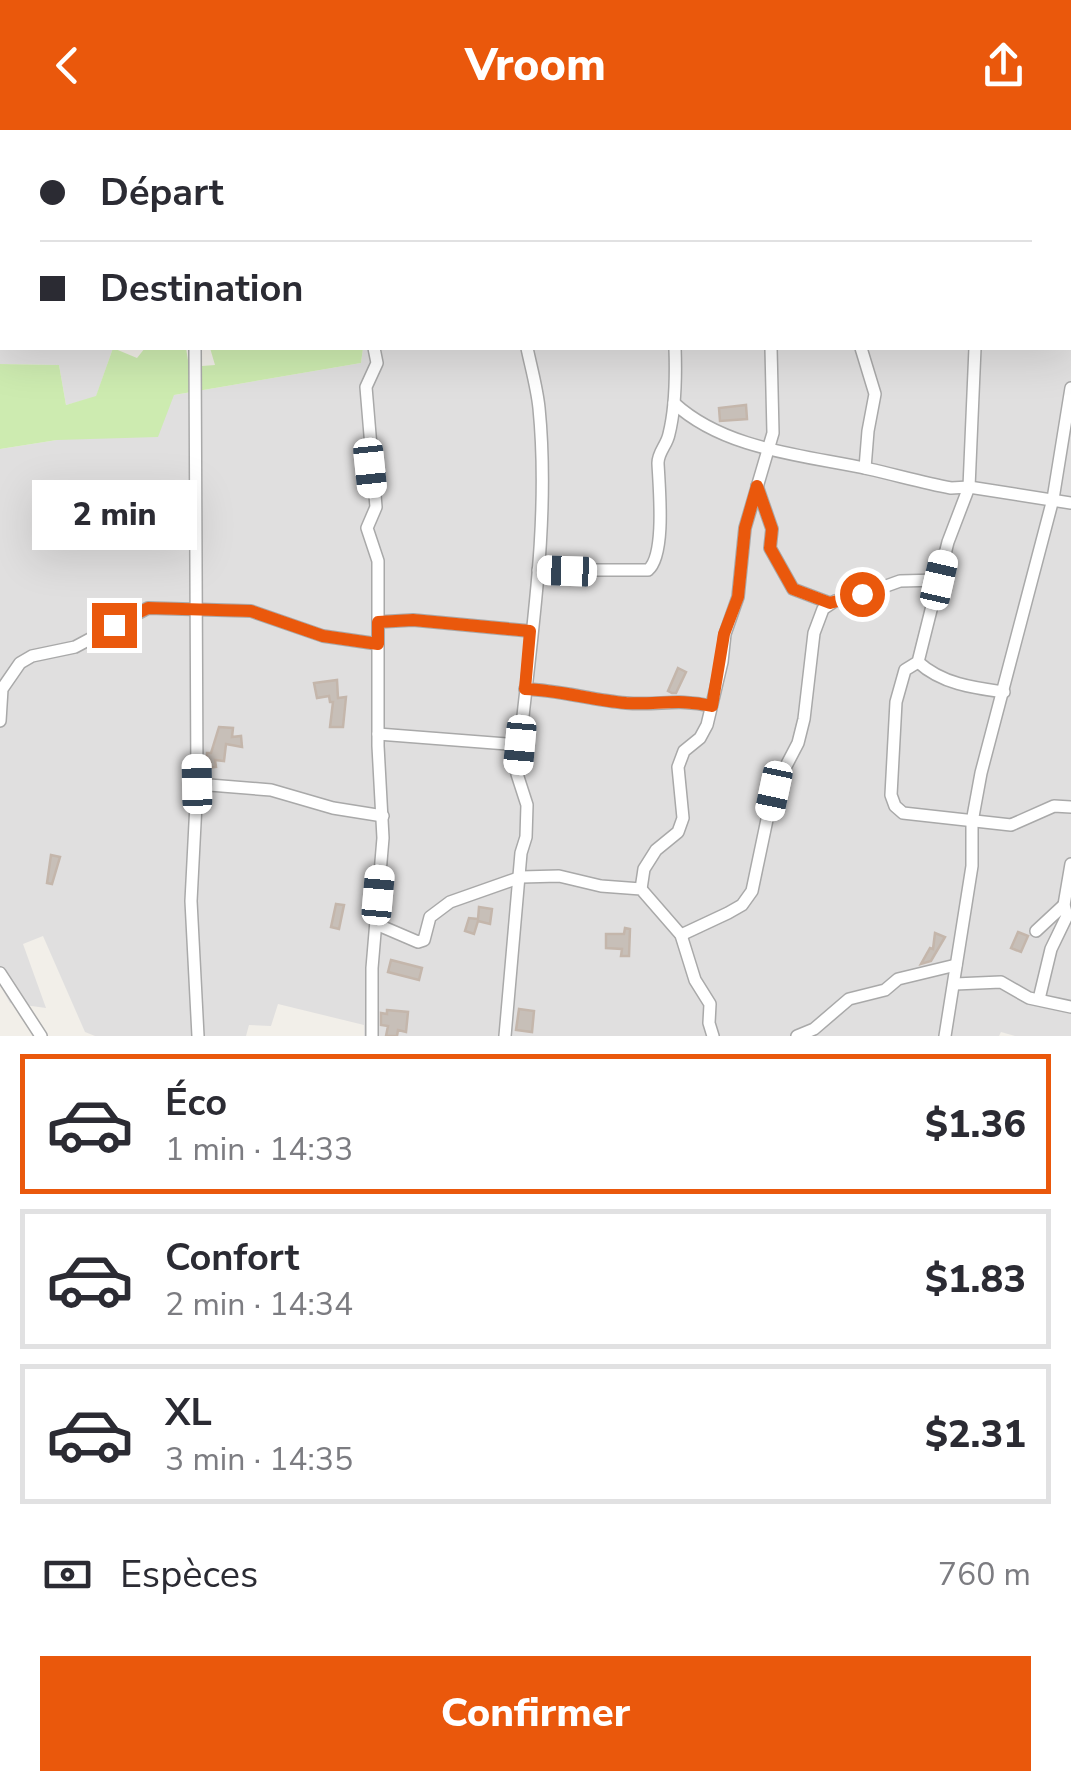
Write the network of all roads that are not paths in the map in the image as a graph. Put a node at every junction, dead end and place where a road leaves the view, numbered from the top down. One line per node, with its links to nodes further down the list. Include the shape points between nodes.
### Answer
1 (196, 350): 21 (street)
2 (374, 350): 22 (street, via 377,363 366,387 376,507 368,528 378,561)
3 (527, 350): 18 (street, via 539,404)
4 (675, 350): 9 (street)
5 (770, 350): 12 (street)
6 (862, 350): 13 (street, via 874,394)
7 (975, 350): 15 (street)
8 (1071, 388): 16 (street)
9 (674, 403): 10 (street); 11 (street)
10 (690, 417): 11 (street); 12 (street)
11 (670, 426): 18 (street, via 658,460 653,567)
12 (770, 448): 13 (street); 14 (street)
13 (865, 468): 15 (street)
14 (757, 486): 20 (street, via 772,529 770,548 793,589); 28 (street)
15 (968, 487): 16 (street); 19 (street)
16 (1053, 500): 17 (street); 27 (street)
17 (1071, 502)
18 (538, 570): 23 (street)
19 (939, 580): 20 (street, via 900,581); 25 (street)
20 (830, 603): 42 (street, via 814,633 804,719 774,791 752,891 728,914)
21 (195, 609): 24 (street, via 251,611 323,636); 29 (street, via 148,608 75,647 32,656 6,679); 32 (street)
22 (378, 622): 23 (street); 24 (street)
23 (530, 631): 26 (street)
24 (378, 644): 30 (street)
25 (918, 662): 27 (street, via 971,688); 35 (street, via 905,670 896,702 891,795 895,806 912,815)
26 (525, 689): 28 (street); 31 (street)
27 (1004, 692): 35 (street)
28 (712, 706): 38 (street, via 707,726 678,767 678,832 656,850)
29 (0, 721)
30 (378, 734): 31 (street); 34 (street)
31 (520, 745): 37 (street, via 517,774 527,818)
32 (197, 784): 34 (street, via 271,790); 49 (street, via 191,900)
33 (1071, 807): 35 (street, via 1054,806 1012,825)
34 (383, 816): 40 (street)
35 (972, 822): 43 (street)
36 (1071, 864): 39 (street)
37 (521, 878): 38 (street, via 559,876); 40 (street, via 450,902 430,916 418,942); 51 (street)
38 (641, 890): 42 (street)
39 (1064, 904): 41 (street); 46 (street, via 1068,916 1051,949)
40 (376, 924): 50 (street)
41 (1036, 931)
42 (680, 935): 52 (street, via 710,1004)
43 (956, 966): 45 (street); 53 (street, via 848,999)
44 (0, 973): 48 (street)
45 (955, 984): 46 (street, via 1002,982); 54 (street)
46 (1039, 999): 47 (street)
47 (1071, 1008)
48 (41, 1036)
49 (198, 1036)
50 (372, 1036)
51 (504, 1036)
52 (714, 1036)
53 (796, 1036)
54 (946, 1036)

